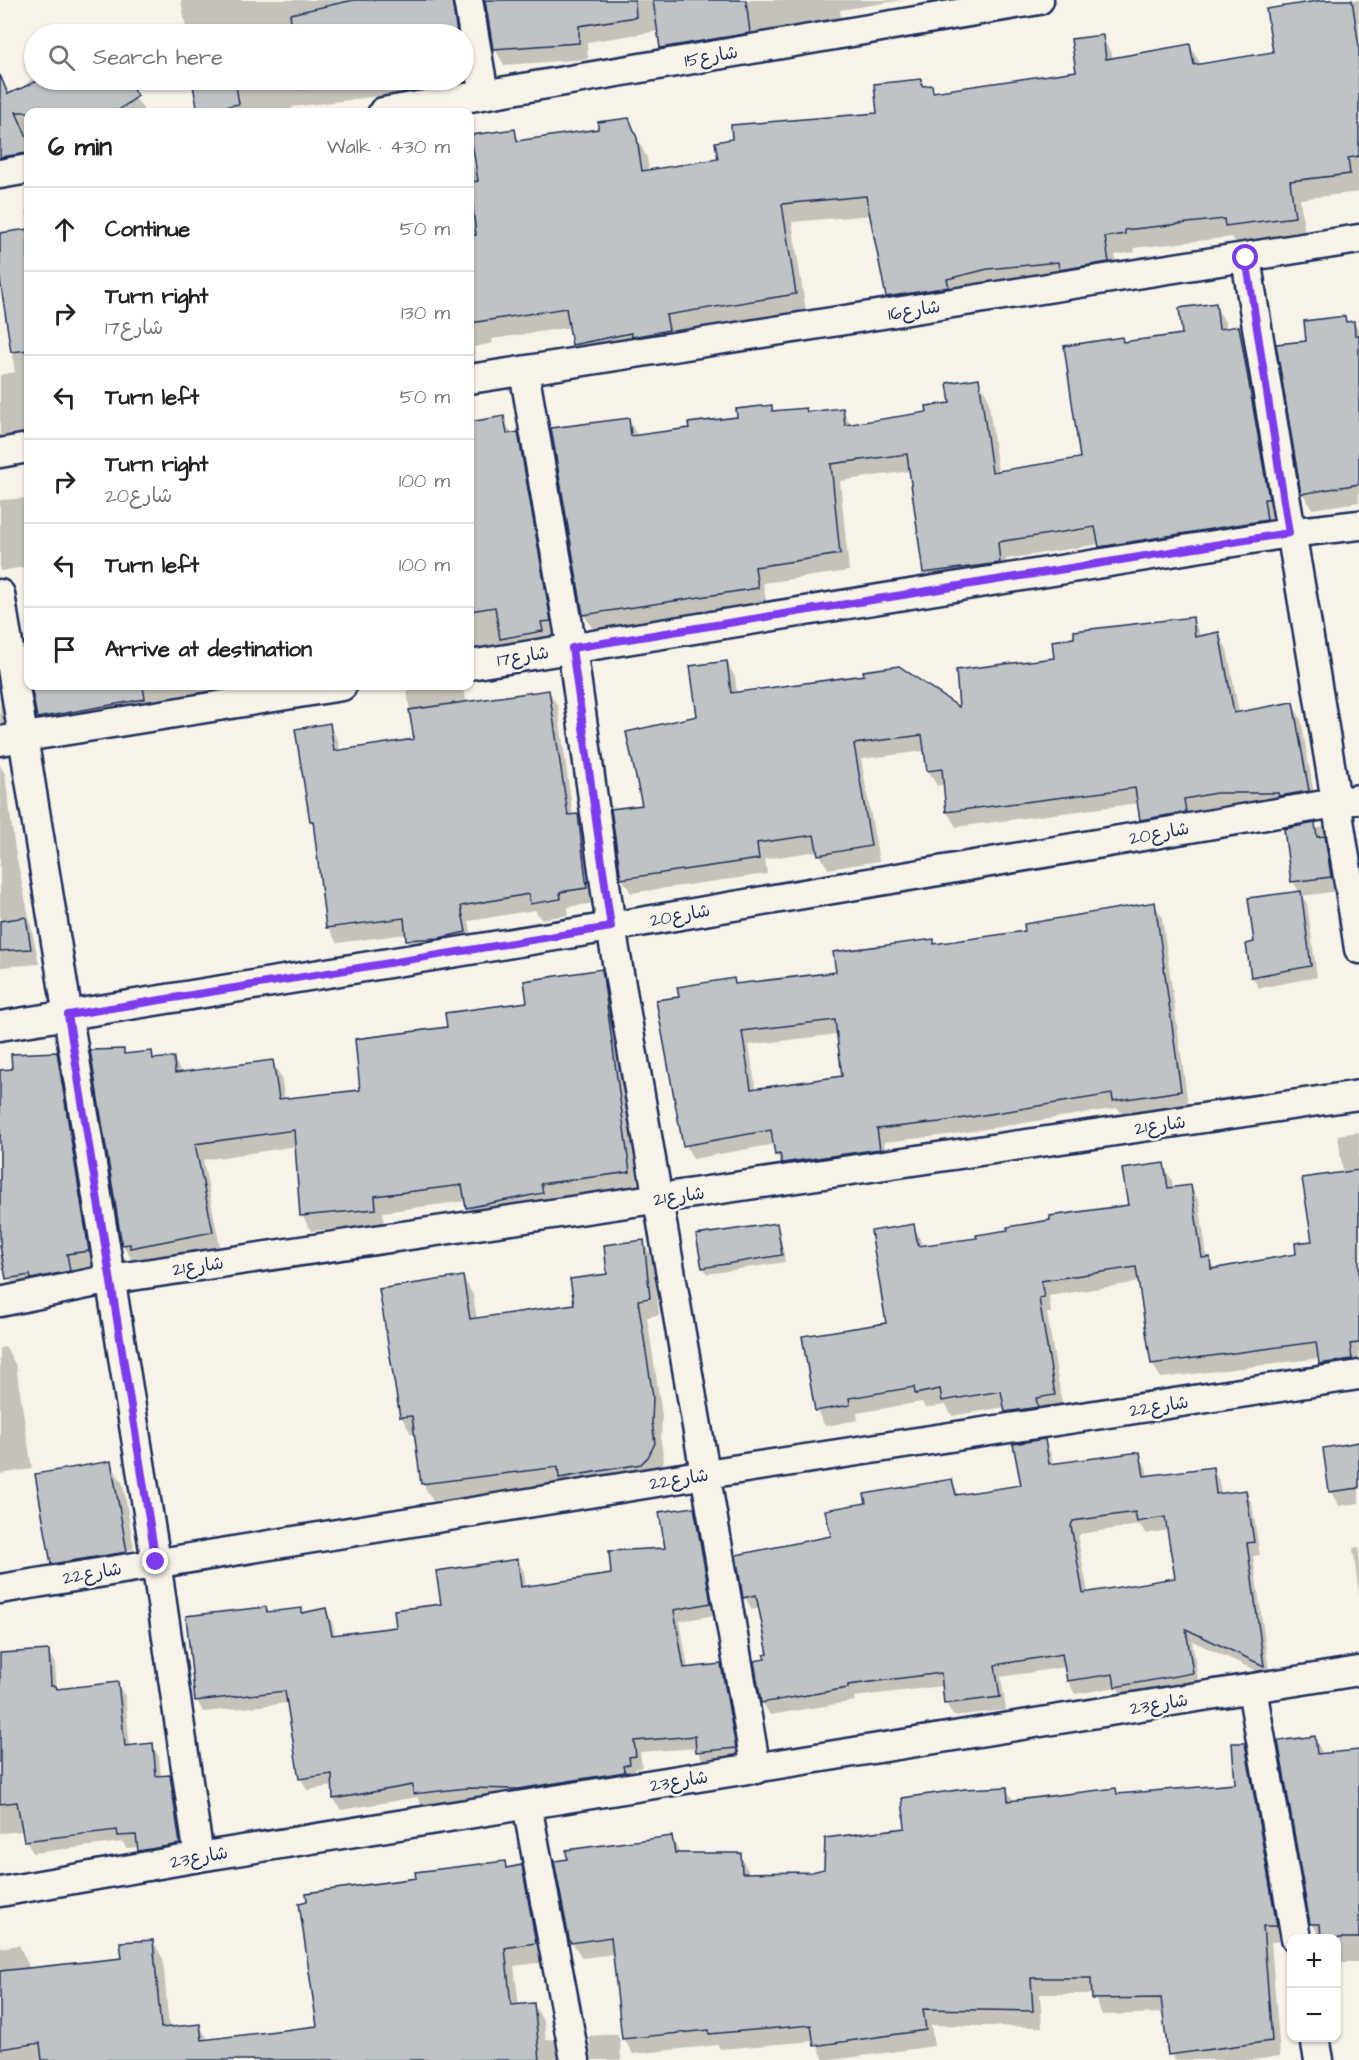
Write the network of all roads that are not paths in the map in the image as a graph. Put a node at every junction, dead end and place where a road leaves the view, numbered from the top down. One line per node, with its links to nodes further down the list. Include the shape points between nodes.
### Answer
1 (468, 0): 3 (street)
2 (1039, 0): 5 (street, شارع15)
3 (472, 24)
4 (474, 35): 5 (street)
5 (484, 94): 6 (street, شارع15)
6 (405, 108)
7 (24, 170): 8 (street)
8 (0, 174)
9 (1359, 239): 10 (street, شارع16)
10 (1246, 258): 11 (street, شارع16); 16 (street)
11 (524, 371): 12 (street, شارع16); 18 (street)
12 (474, 378)
13 (24, 449): 14 (street)
14 (0, 453)
15 (1359, 525): 16 (street, شارع17)
16 (1289, 533): 18 (street, شارع17); 22 (street)
17 (0, 594): 21 (street)
18 (572, 648): 19 (street, شارع17); 23 (street)
19 (474, 664)
20 (317, 690): 21 (street)
21 (12, 739): 25 (street)
22 (1348, 800): 23 (street, شارع20); 24 (street)
23 (611, 927): 25 (street, شارع20); 28 (street)
24 (1359, 949)
25 (68, 1015): 26 (street, شارع20); 29 (street)
26 (0, 1026)
27 (1359, 1095): 28 (street, شارع21)
28 (658, 1199): 29 (street, شارع21); 32 (street)
29 (111, 1279): 30 (street, شارع21); 33 (street)
30 (0, 1302)
31 (1359, 1376): 32 (street, شارع22)
32 (706, 1474): 33 (street, شارع22); 37 (street)
33 (156, 1562): 34 (street, شارع22); 39 (street)
34 (0, 1589)
35 (1359, 1671): 36 (street, شارع23)
36 (1252, 1689): 37 (street, شارع23); 41 (street)
37 (756, 1769): 38 (street, شارع23)
38 (526, 1805): 39 (street, شارع23); 43 (street)
39 (199, 1857): 40 (street, شارع23)
40 (0, 1892)
41 (1295, 1934)
42 (1316, 2042): 44 (street)
43 (575, 2060)
44 (1319, 2060)

